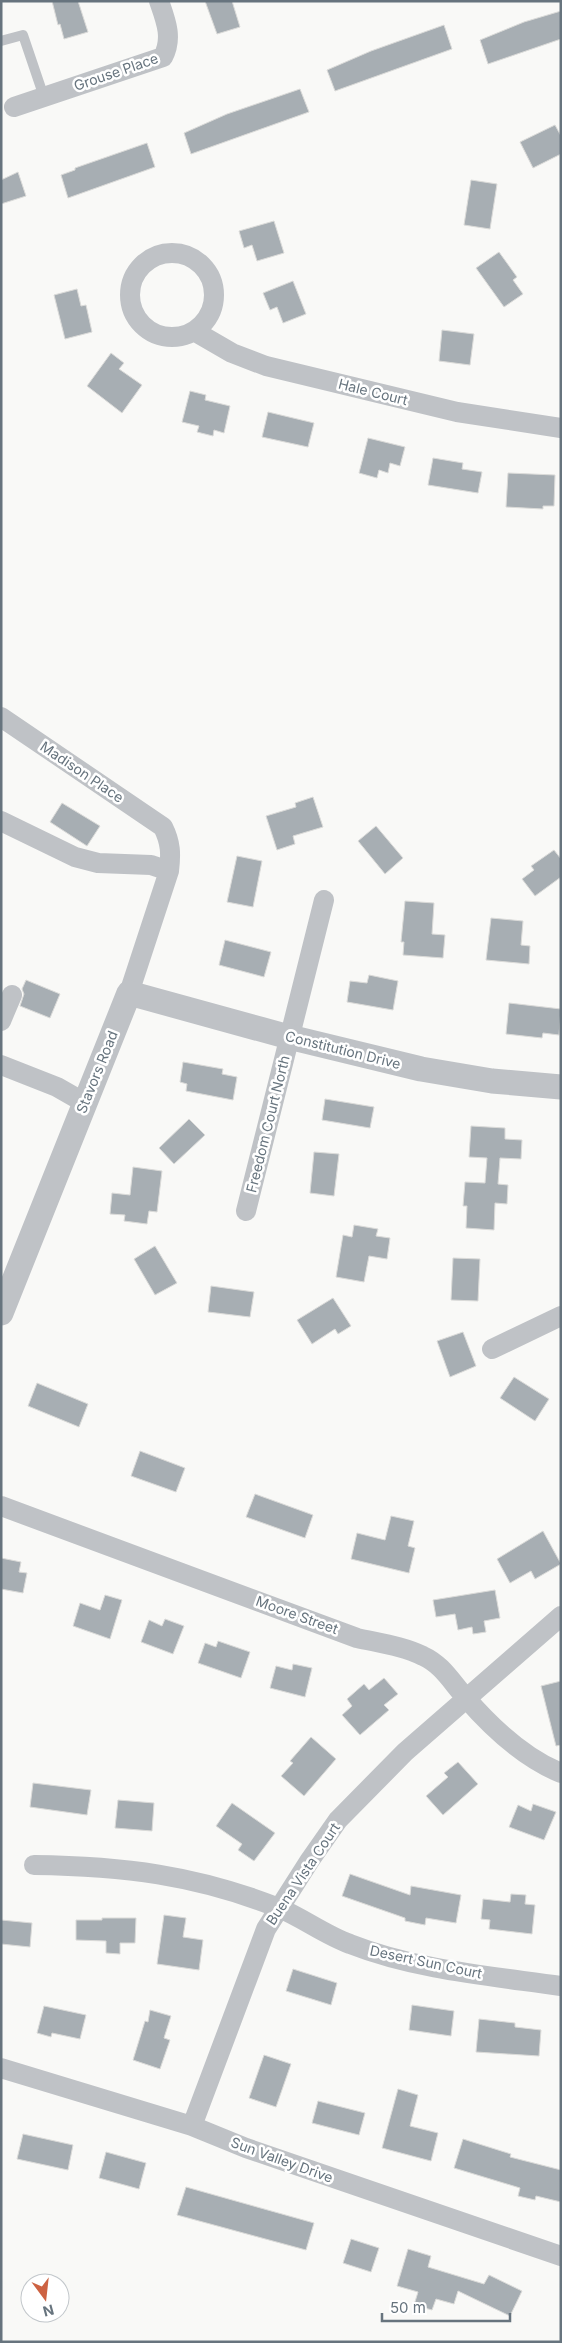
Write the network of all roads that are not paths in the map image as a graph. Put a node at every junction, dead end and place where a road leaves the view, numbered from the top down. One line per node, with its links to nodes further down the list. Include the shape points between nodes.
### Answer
1 (159, 1): 3 (street, Grouse Place, via 169,35 163,57)
2 (1, 41): 3 (lane, via 23,34)
3 (44, 97): 4 (street, Grouse Place)
4 (8, 109)
5 (194, 331): 5 (street, via 212,306 213,290 209,275 195,260 185,256 164,254 145,263 130,290 137,320 163,337); 6 (street, Hale Court, via 232,353 266,366 457,412)
6 (561, 428)
7 (1, 717): 9 (street, Madison Place)
8 (1, 820): 10 (street, via 75,857 98,864 151,865)
9 (163, 827): 10 (street, Stavors Road, via 171,854)
10 (169, 871): 12 (street, Stavors Road)
11 (324, 900): 15 (street, Freedom Court North)
12 (128, 993): 15 (street, Constitution Drive); 18 (street, Stavors Road)
13 (12, 996): 14 (street)
14 (1, 1021)
15 (289, 1037): 17 (street, Constitution Drive, via 421,1069 492,1081); 19 (street, Freedom Court North)
16 (1, 1065): 18 (street, via 57,1087)
17 (561, 1087)
18 (85, 1103): 20 (street, Stavors Road)
19 (246, 1211)
20 (1, 1314)
21 (561, 1316): 22 (street)
22 (492, 1349)
23 (1, 1506): 25 (street, Moore Street, via 357,1638 404,1648 424,1656 449,1675)
24 (561, 1616): 25 (street, Buena Vista Court)
25 (465, 1698): 26 (street, Moore Street, via 509,1742); 28 (street, Buena Vista Court, via 369,1786 338,1820)
26 (561, 1773)
27 (34, 1865): 28 (street, Desert Sun Court, via 96,1866 150,1872 212,1886)
28 (279, 1909): 29 (street, Desert Sun Court, via 349,1944 395,1958 450,1970); 31 (street, Buena Vista Court, via 266,1929)
29 (561, 1986)
30 (1, 2068): 31 (street, Sun Valley Drive)
31 (192, 2126): 32 (street, Sun Valley Drive, via 246,2148)
32 (561, 2256)

